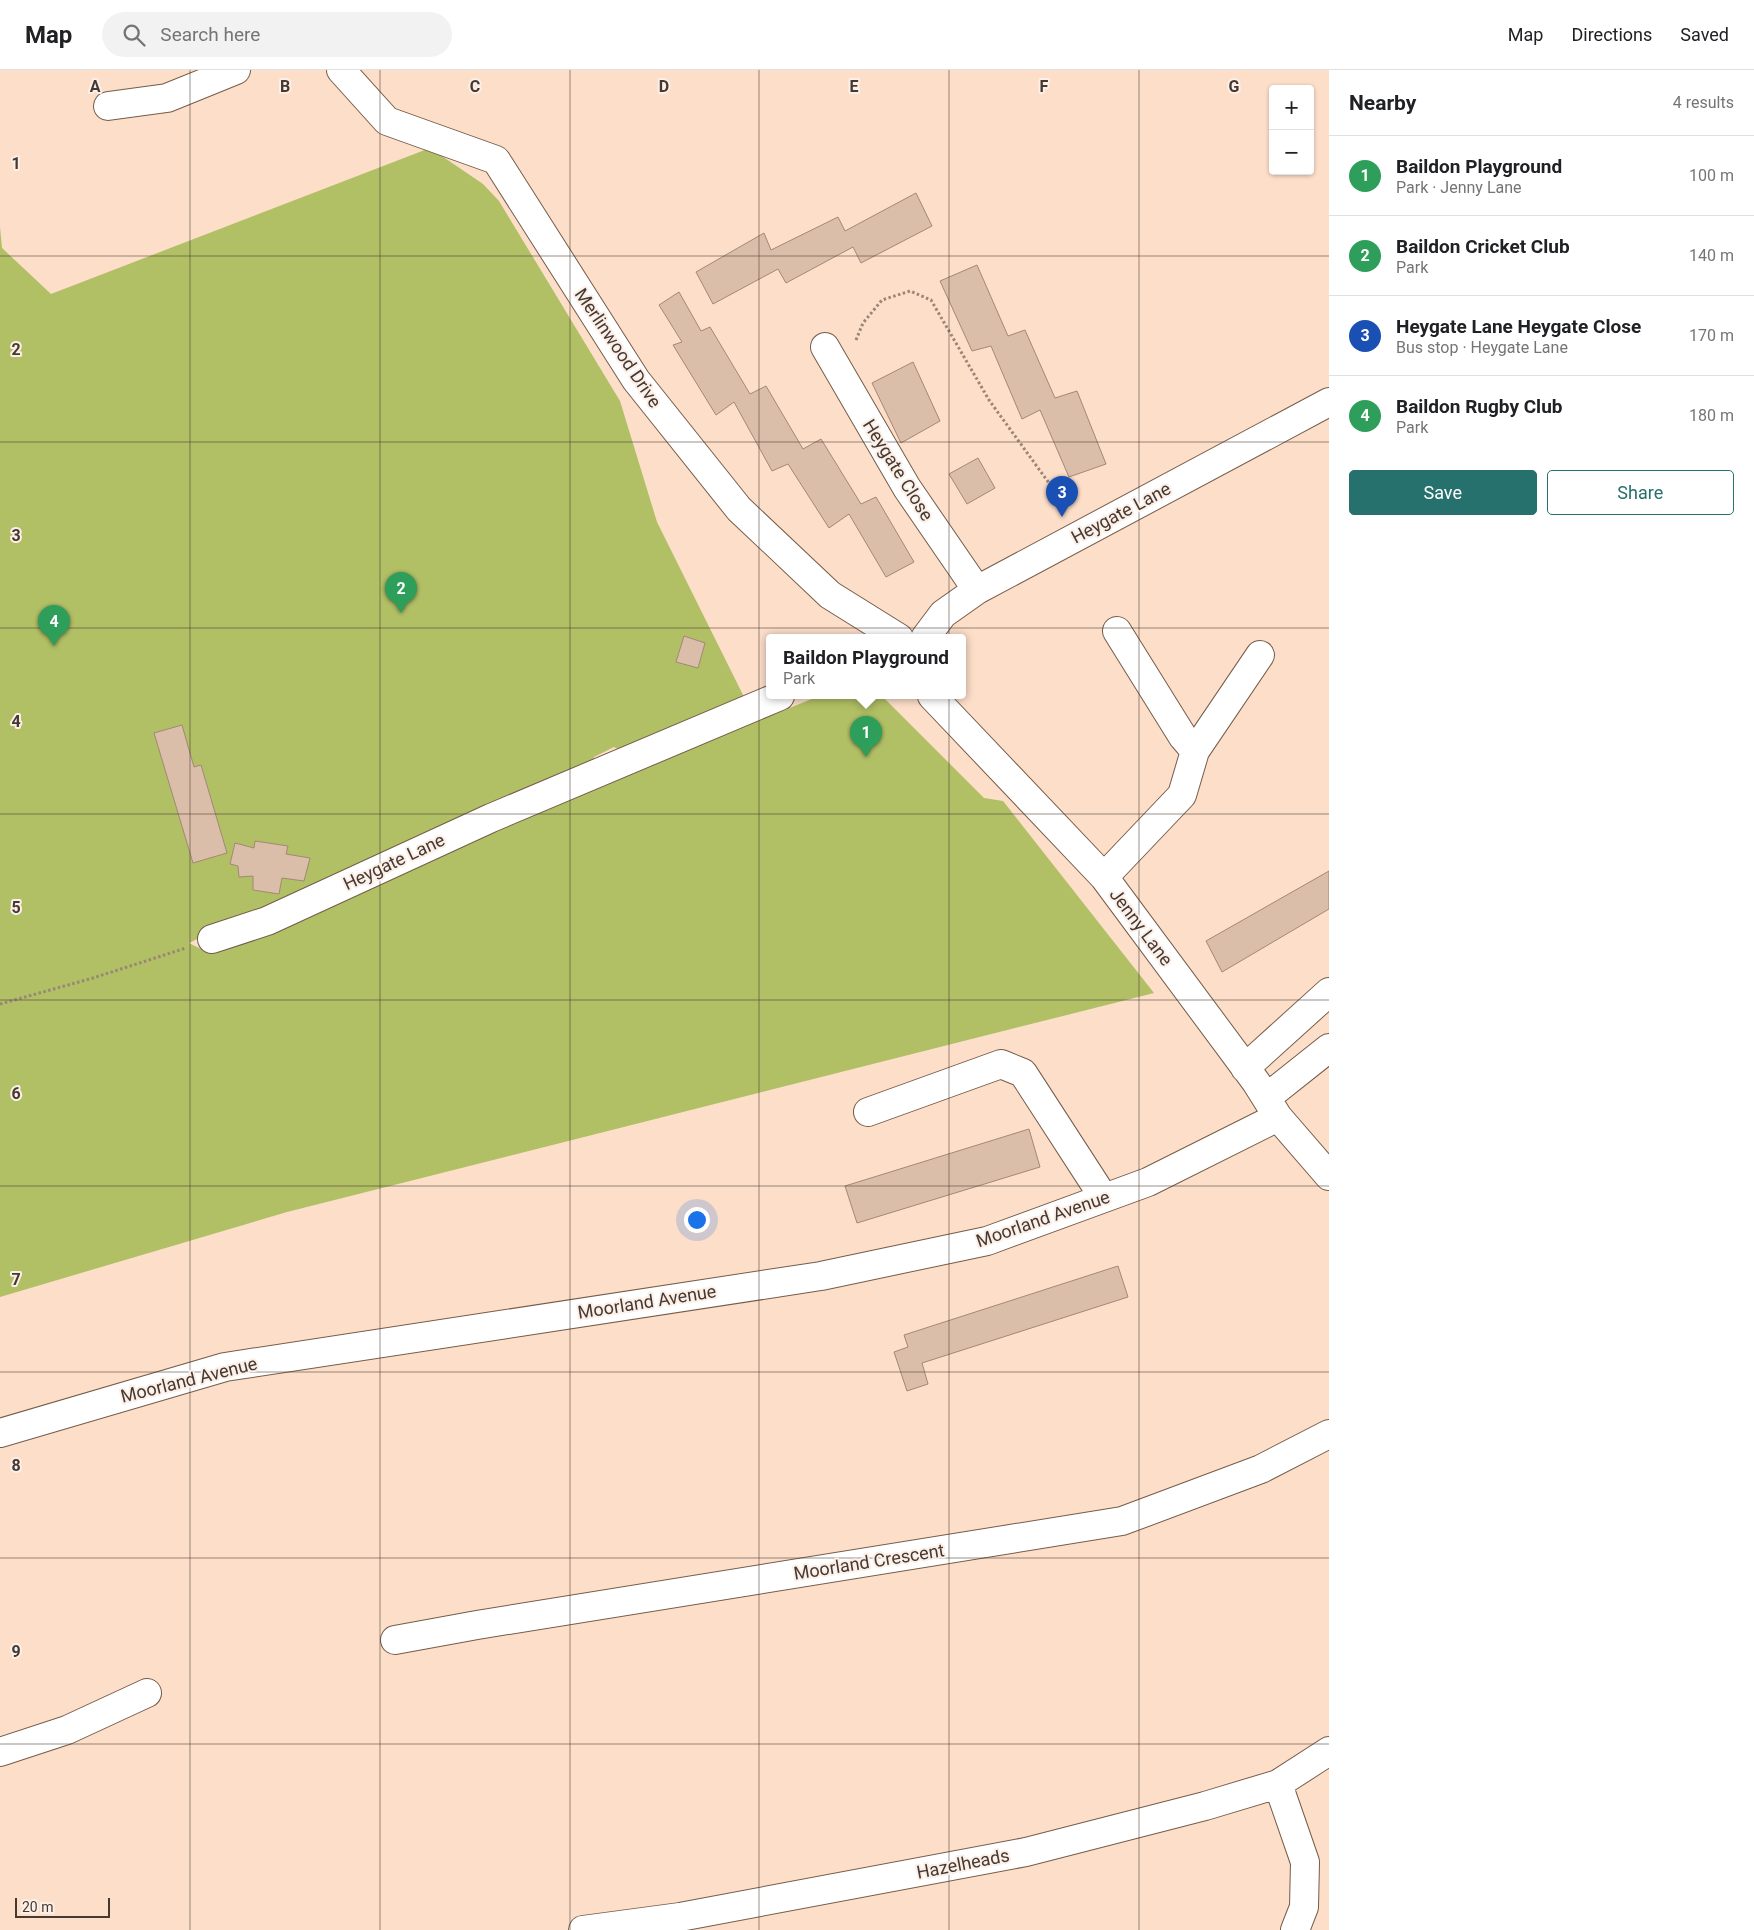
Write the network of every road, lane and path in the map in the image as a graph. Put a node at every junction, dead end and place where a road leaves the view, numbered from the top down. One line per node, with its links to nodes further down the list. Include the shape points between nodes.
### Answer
1 (236, 70): 3 (street, via 167,98)
2 (341, 70): 10 (street, Merlinwood Drive, via 387,120 496,160 636,380 739,508 830,594)
3 (108, 106)
4 (825, 347): 5 (street, Heygate Close)
5 (841, 374): 7 (path, via 863,323 882,300 910,291 931,300 989,400); 8 (street, Heygate Close, via 906,488)
6 (1329, 402): 7 (street, Heygate Lane)
7 (1085, 532): 8 (street, Heygate Lane)
8 (977, 590): 11 (street, Heygate Lane, via 943,614)
9 (1117, 631): 15 (street)
10 (893, 634)
11 (928, 634)
12 (1260, 654): 15 (street)
13 (773, 699): 17 (street, Heygate Lane, via 491,818 267,920)
14 (935, 699): 16 (street, Jenny Lane)
15 (1195, 751): 16 (street, via 1182,795)
16 (1104, 877): 21 (street, Jenny Lane)
17 (212, 939): 19 (path)
18 (1329, 992): 21 (street)
19 (0, 1004)
20 (1329, 1048): 22 (street, Moorland Avenue)
21 (1246, 1068): 22 (street, Jenny Lane)
22 (1272, 1108): 24 (street, Jenny Lane); 25 (street, Moorland Avenue, via 1148,1182)
23 (868, 1112): 25 (street, via 1001,1064 1023,1073)
24 (1329, 1176)
25 (1104, 1198): 26 (street, Moorland Avenue, via 987,1241 821,1276 225,1367)
26 (0, 1433)
27 (1329, 1434): 28 (street, Moorland Crescent, via 1262,1469 1122,1521)
28 (395, 1640)
29 (147, 1692): 31 (street, via 67,1730)
30 (1329, 1751): 32 (street, Hazelheads)
31 (0, 1752)
32 (1278, 1784): 33 (street, Hazelheads, via 1026,1852 680,1917); 34 (street, via 1304,1862 1304,1907)
33 (583, 1930)
34 (1295, 1930)

